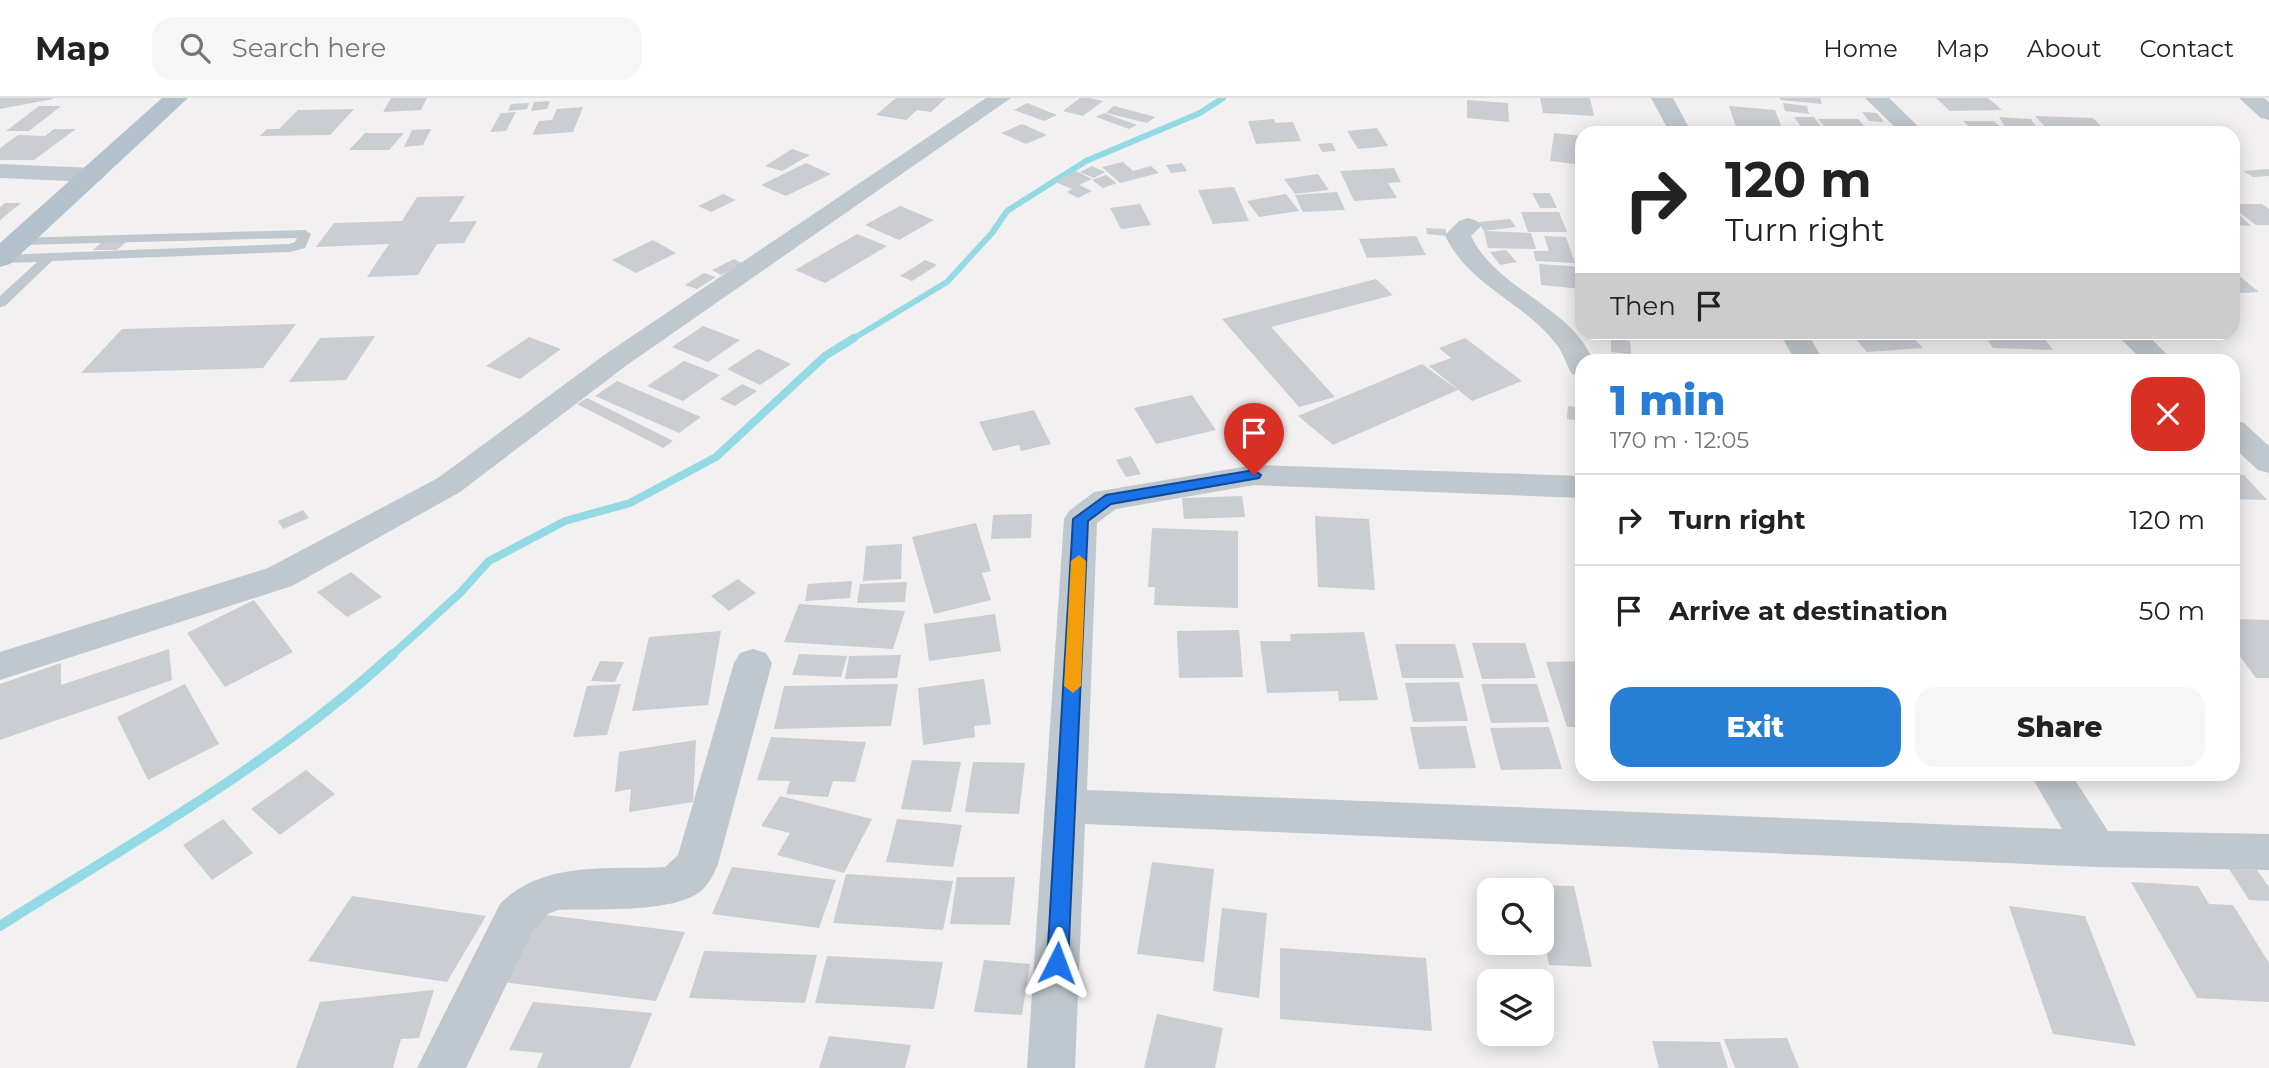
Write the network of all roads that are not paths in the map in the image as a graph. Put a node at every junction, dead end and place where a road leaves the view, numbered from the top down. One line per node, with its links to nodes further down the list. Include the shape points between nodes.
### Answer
1 (176, 98): 10 (main road)
2 (1000, 98): 27 (street, via 617,359 449,485 280,577)
3 (1662, 98): 7 (street)
4 (1876, 98): 8 (street)
5 (2250, 98): 6 (street)
6 (2269, 113)
7 (1677, 126)
8 (1906, 126)
9 (0, 171): 10 (street)
10 (93, 174): 14 (main road)
11 (1468, 226): 21 (street, via 1458,235 1461,245 1569,341)
12 (247, 234): 13 (lane); 15 (lane); 15 (lane, via 305,234 300,245 290,248)
13 (195, 235): 14 (lane); 16 (lane)
14 (21, 241): 18 (main road)
15 (235, 250): 16 (lane)
16 (183, 252): 17 (lane)
17 (49, 257): 18 (lane); 19 (lane)
18 (0, 258)
19 (0, 303)
20 (2137, 340): 22 (street)
21 (1575, 354)
22 (2152, 354)
23 (2240, 436): 24 (street)
24 (2269, 463)
25 (1575, 487): 29 (street, via 1254,475 1106,500 1081,519)
26 (752, 663): 32 (street, via 697,864 684,879 666,886 556,891 533,900 516,918)
27 (0, 666)
28 (2054, 781): 30 (street)
29 (1067, 806): 30 (street); 33 (street)
30 (2096, 849): 31 (street)
31 (2269, 852)
32 (441, 1068)
33 (1051, 1068)

